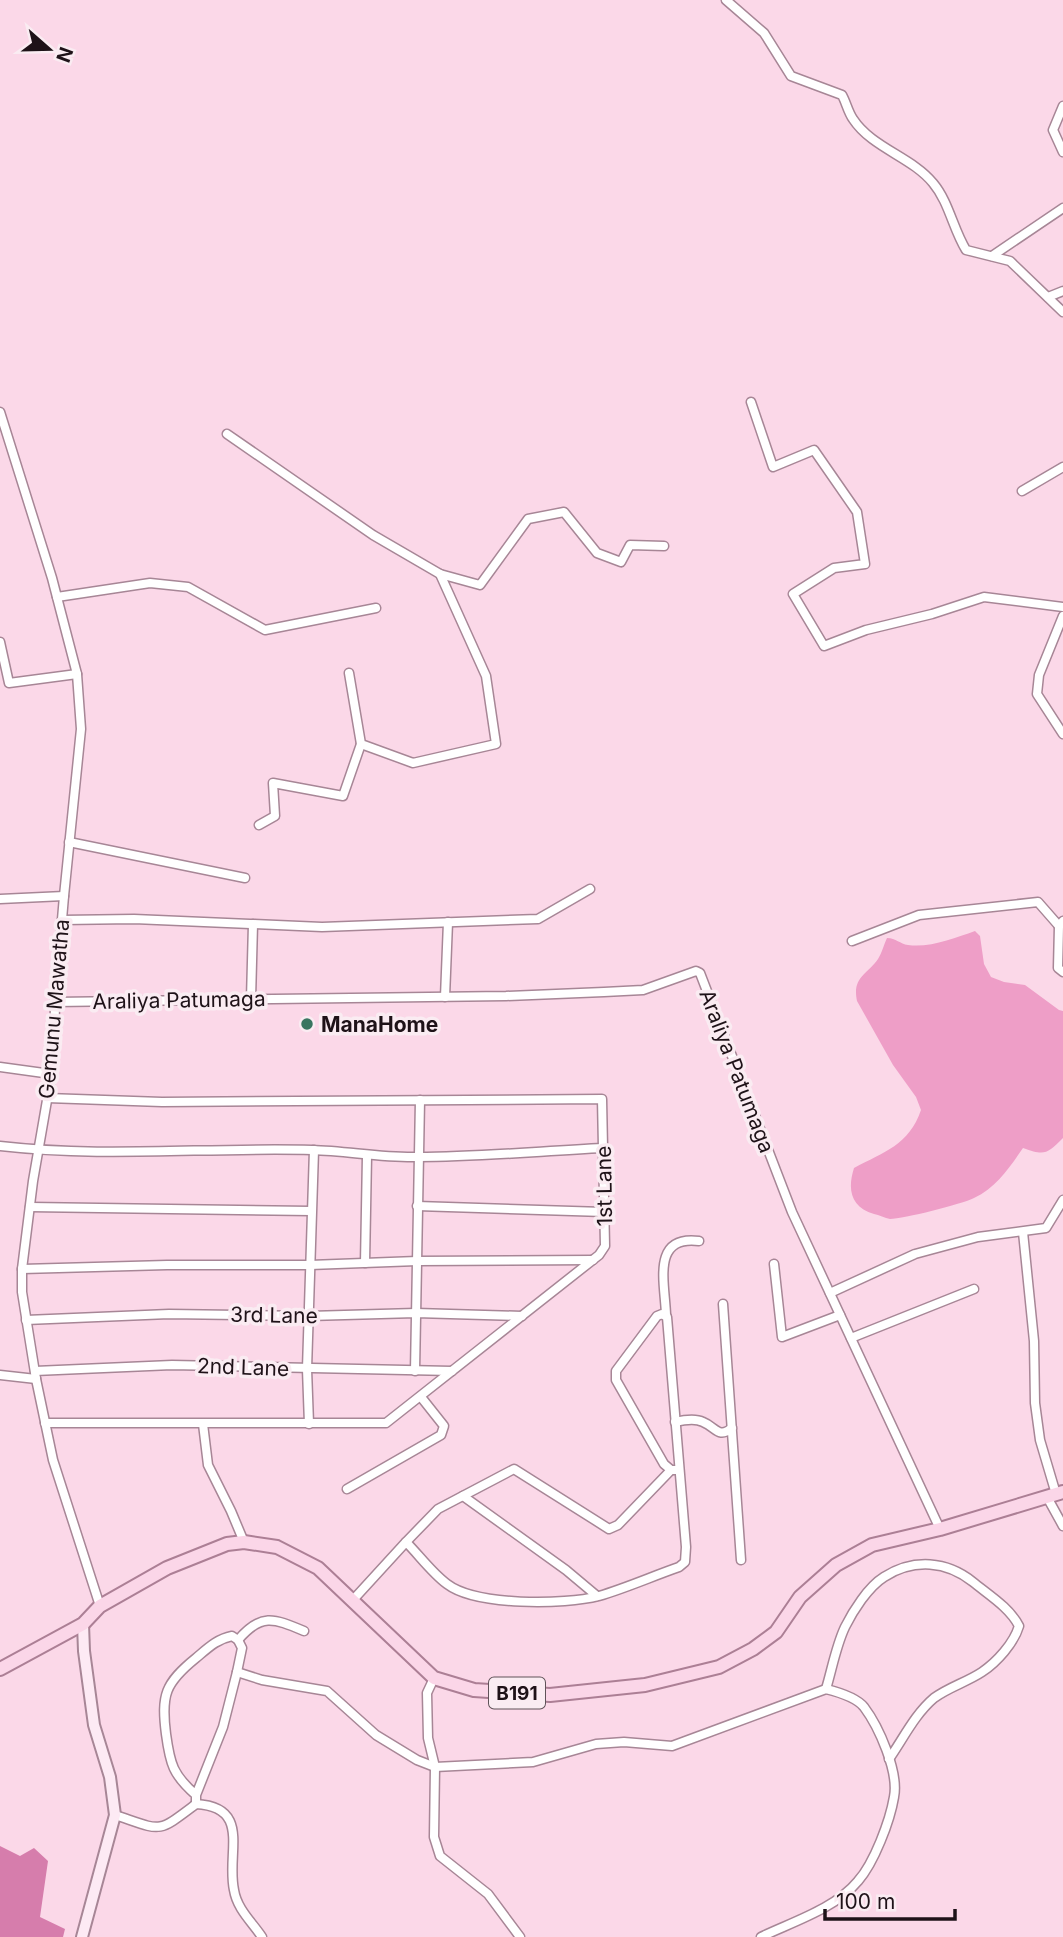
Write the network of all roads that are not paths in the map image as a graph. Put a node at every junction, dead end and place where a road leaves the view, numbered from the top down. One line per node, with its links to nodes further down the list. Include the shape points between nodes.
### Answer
1 (726, 0): 5 (street, via 764,33 791,76 842,95 853,120 934,183 966,250)
2 (1063, 106): 3 (street, via 1053,130)
3 (1063, 152)
4 (1063, 208): 5 (street)
5 (992, 256): 7 (street, via 1010,261)
6 (1063, 291): 7 (street)
7 (1048, 297): 8 (street)
8 (1063, 312)
9 (751, 402): 17 (street, via 773,467 814,450 857,512 865,565 834,568 793,594 824,646 984,597)
10 (0, 412): 16 (street, Gemunu Mawatha)
11 (227, 434): 15 (street)
12 (1063, 467): 13 (street)
13 (1021, 491)
14 (664, 546): 15 (street, via 630,545 621,562 597,552 564,512 528,519 480,585)
15 (440, 574): 26 (street, via 486,676 495,744 414,763)
16 (57, 597): 18 (street, via 150,583 188,587 265,630); 22 (street, Gemunu Mawatha)
17 (1063, 607)
18 (376, 608)
19 (1063, 616): 25 (street, via 1039,675 1037,694)
20 (0, 642): 23 (street)
21 (348, 673): 26 (street)
22 (77, 674): 23 (street); 28 (street, Gemunu Mawatha, via 81,729)
23 (9, 683): 24 (street)
24 (0, 686)
25 (1063, 734)
26 (361, 744): 27 (street, via 343,796 273,783 275,817)
27 (259, 825)
28 (69, 842): 29 (street); 31 (street, Gemunu Mawatha)
29 (245, 878)
30 (590, 889): 34 (street, via 538,919)
31 (64, 896): 32 (street); 33 (street, Gemunu Mawatha)
32 (0, 899)
33 (62, 920): 36 (street); 41 (street, Gemunu Mawatha)
34 (448, 922): 36 (street, via 322,927); 39 (street)
35 (1061, 923): 37 (street, via 1038,902 919,915); 38 (street, via 1059,968)
36 (253, 924): 40 (street)
37 (852, 941)
38 (1063, 972)
39 (445, 997): 40 (street, Araliya Patumaga); 66 (street, Araliya Patumaga, via 643,990 700,973 792,1212)
40 (251, 999): 41 (street, Araliya Patumaga)
41 (55, 1002): 43 (street, Gemunu Mawatha)
42 (0, 1067): 43 (street)
43 (51, 1074): 44 (street, Gemunu Mawatha)
44 (47, 1098): 45 (street, 1st Lane); 49 (street, Gemunu Mawatha)
45 (420, 1100): 47 (street, 1st Lane, via 602,1099); 51 (street)
46 (0, 1146): 49 (street)
47 (603, 1148): 51 (street); 56 (street, 1st Lane)
48 (314, 1150): 49 (street); 50 (street); 55 (street)
49 (38, 1151): 54 (street, Gemunu Mawatha)
50 (367, 1156): 51 (street); 61 (street)
51 (419, 1157): 53 (street)
52 (1063, 1200): 57 (street, via 1046,1228)
53 (417, 1206): 56 (street); 60 (street)
54 (30, 1207): 55 (street); 64 (street, Gemunu Mawatha)
55 (311, 1211): 63 (street)
56 (604, 1212): 59 (street, 1st Lane, via 605,1246)
57 (1023, 1232): 66 (street, via 978,1237 915,1254); 88 (street, via 1035,1403)
58 (699, 1241): 69 (street, via 688,1239 669,1247 663,1258)
59 (593, 1260): 60 (street); 72 (street)
60 (417, 1261): 61 (street); 68 (street)
61 (365, 1263): 63 (street)
62 (775, 1264): 70 (street, via 782,1337)
63 (310, 1265): 64 (street); 71 (street)
64 (22, 1269): 73 (street, Gemunu Mawatha)
65 (974, 1289): 74 (street)
66 (830, 1293): 70 (street, Araliya Patumaga)
67 (723, 1304): 85 (street)
68 (416, 1313): 71 (street, 3rd Lane); 72 (street, 3rd Lane); 77 (street)
69 (666, 1315): 81 (street); 86 (street, via 657,1316 616,1371 616,1380 664,1464)
70 (840, 1315): 74 (street, Araliya Patumaga)
71 (309, 1316): 73 (street, 3rd Lane, via 169,1314); 75 (street)
72 (522, 1316): 76 (street)
73 (26, 1320): 79 (street, Gemunu Mawatha)
74 (851, 1338): 91 (street, Araliya Patumaga)
75 (307, 1369): 77 (street, 2nd Lane); 79 (street, 2nd Lane, via 172,1365); 84 (street)
76 (452, 1370): 77 (street, 2nd Lane); 80 (street)
77 (415, 1371)
78 (0, 1375): 79 (street, 2nd Lane)
79 (35, 1375): 82 (street, Gemunu Mawatha)
80 (421, 1397): 84 (street, via 386,1423); 87 (street, via 444,1426 441,1435)
81 (675, 1422): 85 (street, via 700,1420 718,1433); 86 (street)
82 (45, 1423): 83 (street); 97 (street, Gemunu Mawatha)
83 (203, 1424): 84 (street); 92 (street, via 208,1465)
84 (309, 1424)
85 (732, 1428): 94 (street)
86 (675, 1470): 89 (street, via 609,1529 514,1469); 95 (street, via 685,1562)
87 (347, 1489)
88 (1055, 1494): 90 (street); 91 (main road, B191)
89 (463, 1496): 93 (street, via 438,1509); 95 (street)
90 (1063, 1526)
91 (940, 1529): 103 (main road, B191, via 893,1538 851,1555 800,1597 776,1632 719,1667 645,1685 550,1695 474,1690)
92 (244, 1542): 96 (main road, B191, via 277,1547 318,1568); 97 (main road, B191, via 167,1569)
93 (407, 1542): 95 (street, via 447,1584 473,1595 534,1602); 96 (street)
94 (741, 1560)
95 (597, 1596)
96 (352, 1601): 103 (main road, B191)
97 (100, 1606): 98 (main road, B191)
98 (83, 1624): 101 (main road, B191); 108 (street, via 94,1726 110,1777)
99 (304, 1631): 100 (street, via 264,1619)
100 (238, 1640): 102 (street, via 242,1648); 107 (street, via 232,1636 219,1639 181,1670 162,1704 172,1768)
101 (0, 1669)
102 (237, 1672): 106 (street, via 327,1691 376,1735); 107 (street, via 223,1727)
103 (434, 1678): 106 (street, via 427,1693 428,1738)
104 (826, 1689): 105 (street, via 863,1705); 105 (street, via 845,1628 870,1589 906,1568 940,1564 965,1576 1014,1615 1019,1626 1004,1651 983,1671 934,1698); 106 (street, via 672,1746 596,1744 533,1762)
105 (889, 1759): 112 (street, via 895,1796 870,1863 858,1882 838,1900)
106 (435, 1767): 111 (street, via 434,1837 440,1856 488,1894)
107 (196, 1799): 108 (street, via 166,1827 156,1829); 110 (street, via 224,1810 233,1826 233,1890 240,1909)
108 (115, 1815): 109 (street)
109 (82, 1937)
110 (262, 1937)
111 (520, 1937)
112 (761, 1937)

